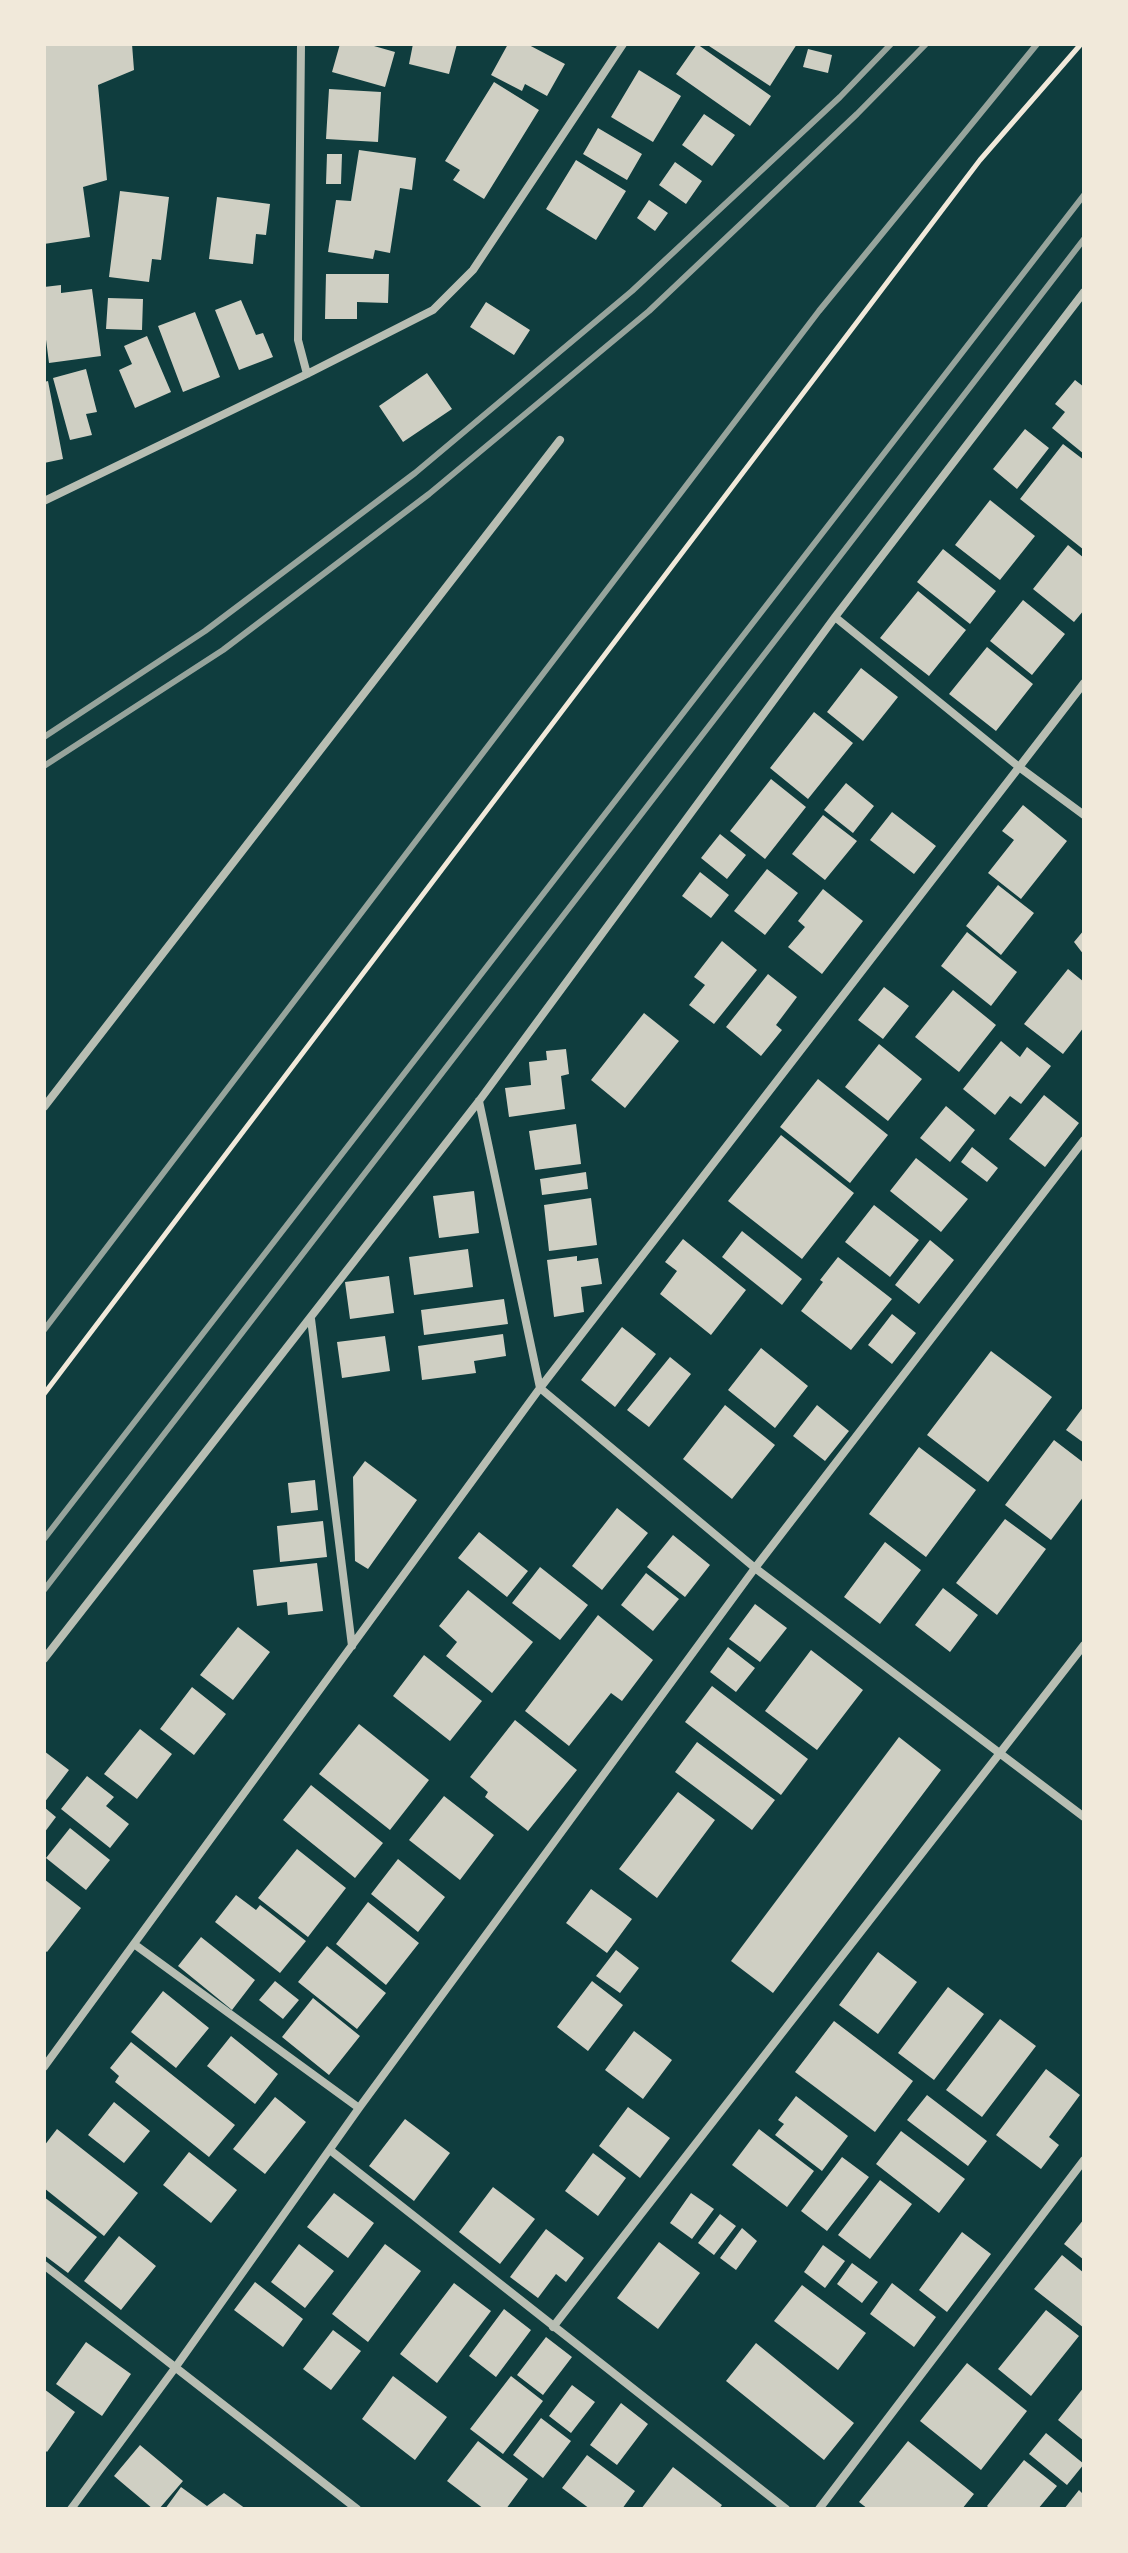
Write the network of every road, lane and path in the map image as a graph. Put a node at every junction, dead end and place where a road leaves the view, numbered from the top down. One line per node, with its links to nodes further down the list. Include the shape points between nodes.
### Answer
1 (301, 44): 5 (street, via 298,340)
2 (623, 44): 5 (street, via 473,270 433,310)
3 (1081, 44): 17 (path, via 980,160)
4 (1084, 292): 8 (street)
5 (307, 374): 7 (street)
6 (560, 440): 13 (street)
7 (44, 501)
8 (835, 617): 10 (street); 12 (street)
9 (1084, 683): 10 (street)
10 (1019, 767): 11 (street); 16 (street)
11 (1084, 815)
12 (479, 1101): 15 (street); 16 (street)
13 (44, 1107)
14 (1084, 1140): 18 (street)
15 (311, 1319): 20 (street); 21 (street)
16 (540, 1388): 18 (street); 20 (street)
17 (44, 1394)
18 (755, 1568): 22 (street); 26 (street)
19 (1084, 1645): 22 (street)
20 (352, 1646): 24 (street)
21 (44, 1659)
22 (1002, 1753): 23 (street); 30 (street)
23 (1084, 1817)
24 (134, 1944): 25 (street); 26 (street)
25 (44, 2067)
26 (359, 2108): 27 (street)
27 (330, 2150): 30 (street); 31 (street)
28 (1084, 2160): 35 (street)
29 (44, 2265): 31 (street)
30 (553, 2327): 34 (street)
31 (175, 2368): 32 (street); 33 (street)
32 (71, 2509)
33 (357, 2509)
34 (786, 2509)
35 (819, 2509)

